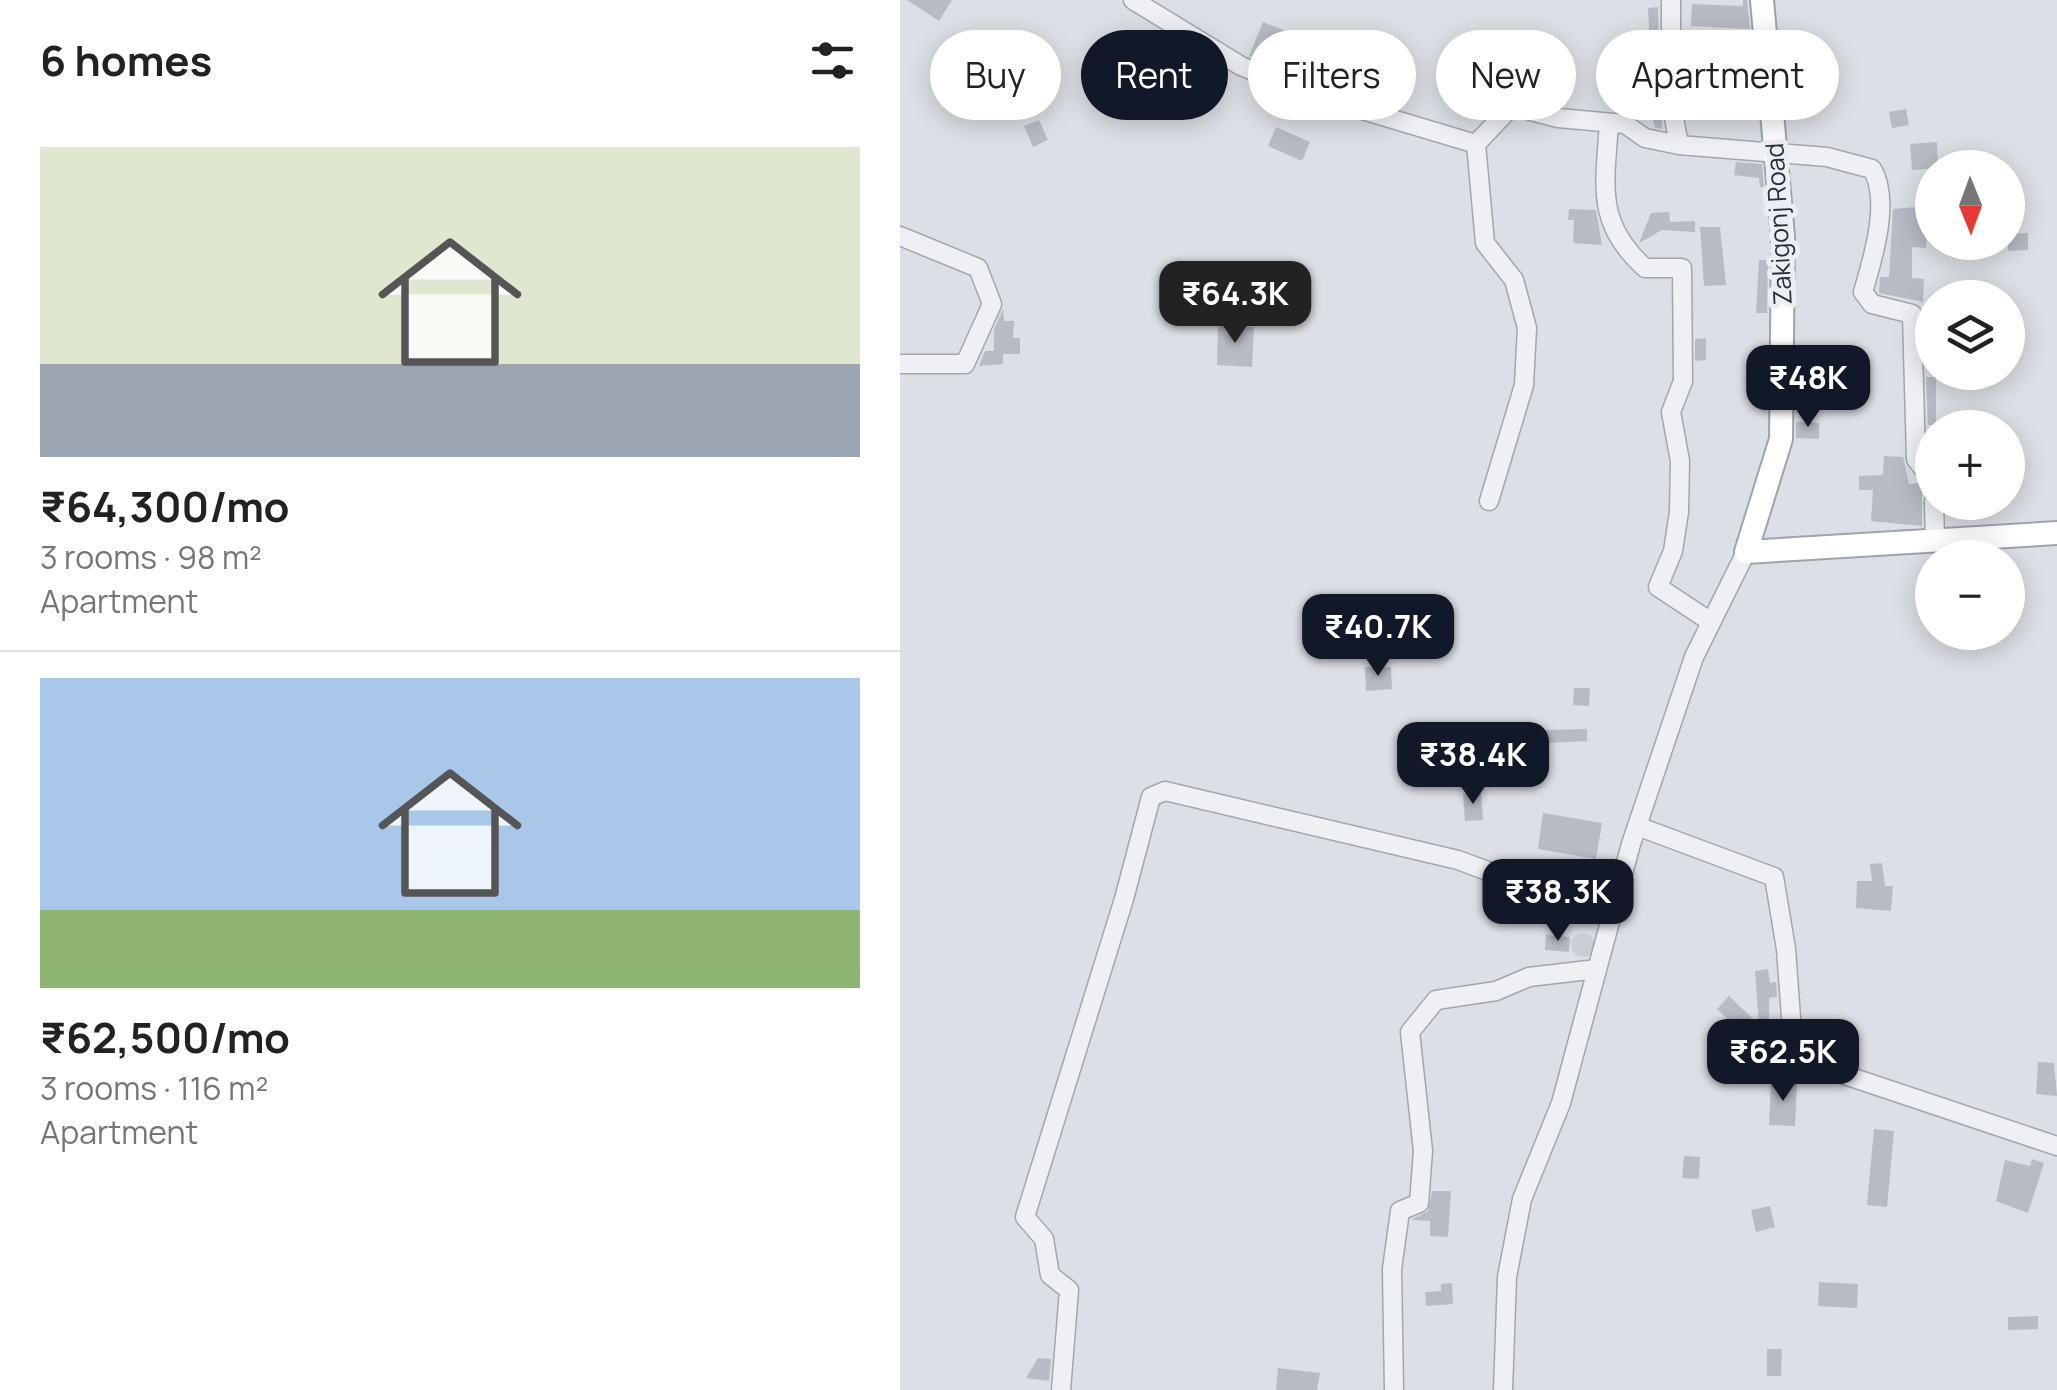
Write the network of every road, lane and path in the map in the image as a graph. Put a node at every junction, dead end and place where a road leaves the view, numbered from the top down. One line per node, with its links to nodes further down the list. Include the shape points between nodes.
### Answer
1 (1133, 0): 5 (street, via 1241,66 1312,95)
2 (1671, 0): 6 (street, via 1670,52 1680,71 1674,118)
3 (1762, 0): 7 (main road, Zakigonj Road)
4 (1609, 124): 5 (street, via 1512,106); 6 (street); 16 (street, via 1604,202 1620,245 1646,268 1682,268 1683,380 1671,412 1680,461 1679,512 1673,552 1658,587)
5 (1476, 144): 11 (street, via 1484,243 1514,280 1526,328 1524,386)
6 (1679, 145): 7 (street)
7 (1776, 153): 10 (street, via 1872,169 1880,183 1863,292 1872,304 1912,314); 15 (main road, Zakigonj Road, via 1783,237 1781,438)
8 (900, 236): 9 (street, via 978,268 992,304 965,364)
9 (900, 364)
10 (1915, 422)
11 (1489, 501)
12 (2057, 534): 13 (main road)
13 (1952, 540)
14 (1915, 542): 15 (main road)
15 (1746, 552): 16 (street)
16 (1711, 622): 17 (street)
17 (1637, 826): 18 (street); 20 (street, via 1774,877 1794,1058)
18 (1615, 902): 19 (street); 21 (street, via 1533,888 1458,860 1164,791 1150,796 1025,1217 1044,1238 1050,1274 1069,1290)
19 (1597, 969): 22 (street, via 1436,1000 1410,1032 1423,1151 1419,1203 1400,1211 1392,1269); 23 (street, via 1561,1104 1522,1199 1507,1277)
20 (2057, 1146)
21 (1061, 1390)
22 (1394, 1390)
23 (1503, 1390)

